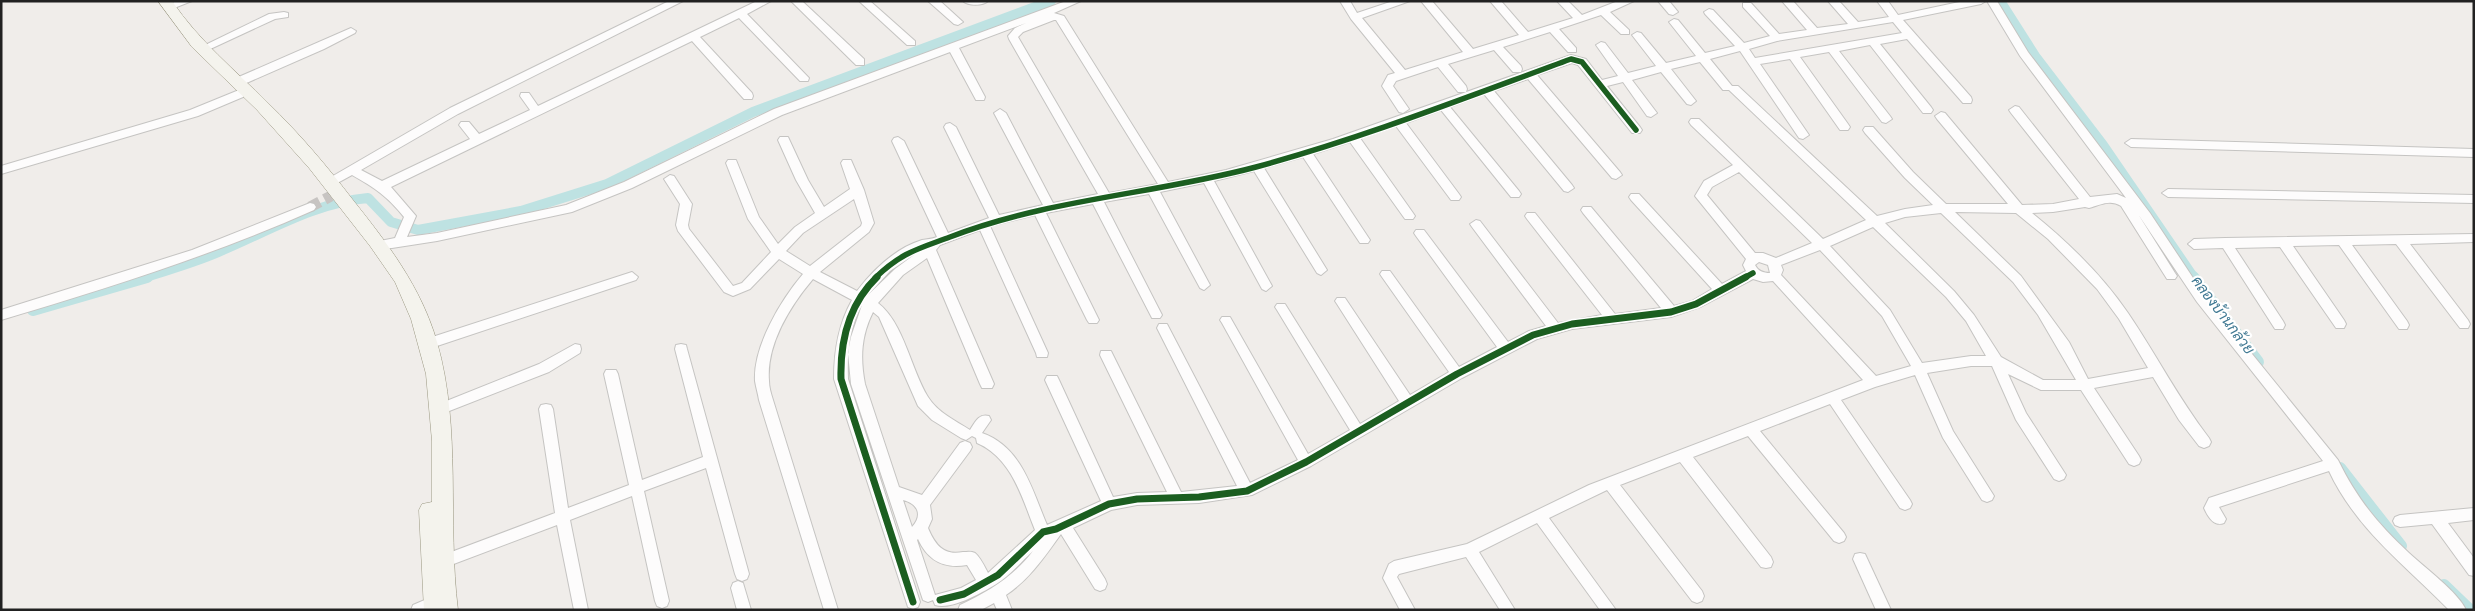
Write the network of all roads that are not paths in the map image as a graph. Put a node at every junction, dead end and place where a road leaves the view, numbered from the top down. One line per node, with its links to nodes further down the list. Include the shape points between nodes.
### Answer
1 (186, 1): 23 (street)
2 (678, 1): 104 (street, via 467,105)
3 (766, 1): 29 (street)
4 (796, 1): 57 (street)
5 (864, 1): 46 (street)
6 (933, 1): 34 (street)
7 (968, 1): 8 (street)
8 (983, 1)
9 (1076, 1): 49 (street)
10 (1345, 1): 31 (street)
11 (1405, 1): 31 (street)
12 (1426, 1): 54 (street)
13 (1495, 1): 43 (street)
14 (1562, 1): 32 (street)
15 (1629, 1): 26 (street)
16 (1663, 1): 56 (street)
17 (1787, 1): 38 (street)
18 (1833, 1): 35 (street)
19 (1882, 1): 33 (street)
20 (1926, 1): 27 (street)
21 (1981, 1): 24 (street)
22 (1992, 1): 203 (street, via 2024,54 2146,216 2201,299)
23 (163, 3): 52 (street); 67 (street, via 179,33)
24 (1965, 3): 27 (street)
25 (1747, 5): 44 (street)
26 (1603, 11): 32 (street); 39 (street)
27 (1933, 11): 33 (street)
28 (1709, 12): 51 (street)
29 (740, 14): 42 (street); 65 (street)
30 (284, 15): 52 (street, via 273,16)
31 (1355, 17): 62 (street)
32 (1580, 19): 36 (street)
33 (1895, 19): 35 (street); 41 (street)
34 (958, 22)
35 (1855, 25): 38 (street)
36 (1552, 28): 43 (street); 53 (street)
37 (350, 31): 67 (street)
38 (1814, 31): 44 (street)
39 (1624, 32)
40 (1637, 34): 60 (street)
41 (1909, 35): 45 (street); 73 (street)
42 (693, 36): 71 (street); 79 (street)
43 (1526, 36): 47 (street)
44 (1777, 38): 51 (street)
45 (1871, 40): 50 (street); 77 (street)
46 (911, 43)
47 (1496, 45): 54 (street); 61 (street)
48 (1601, 45): 64 (street)
49 (953, 47): 72 (street); 134 (street, via 778,112 568,209)
50 (1831, 47): 55 (street); 83 (street)
51 (1742, 48): 56 (street); 59 (street)
52 (202, 49): 67 (street)
53 (1572, 50)
54 (1470, 53): 58 (street)
55 (1792, 54): 59 (street); 88 (street)
56 (1703, 58): 60 (street); 130 (street, via 1730,88)
57 (860, 62)
58 (1440, 62): 62 (street); 68 (street)
59 (1753, 62): 91 (street)
60 (1664, 67): 64 (street); 74 (street)
61 (1517, 69)
62 (1402, 74): 76 (street, via 1387,84)
63 (1530, 74): 69 (street); 89 (street, via 1579,60); 105 (street)
64 (1625, 77): 66 (street); 81 (street)
65 (804, 78)
66 (1605, 83)
67 (238, 88): 103 (street, via 194,113); 115 (street)
68 (1462, 89)
69 (1486, 89): 75 (street); 110 (street)
70 (525, 96): 79 (street)
71 (748, 96)
72 (980, 97)
73 (1967, 100)
74 (1691, 101)
75 (1442, 104): 84 (street); 114 (street)
76 (1403, 109)
77 (1927, 110)
78 (2015, 110): 120 (street)
79 (536, 111): 93 (street)
80 (1000, 113): 124 (street)
81 (1651, 113)
82 (1941, 116): 123 (street)
83 (1886, 119)
84 (1398, 120): 92 (street); 116 (street)
85 (1695, 122): 102 (street)
86 (465, 125): 93 (street)
87 (950, 127): 129 (street)
88 (1844, 127)
89 (1636, 130)
90 (1869, 130): 122 (street)
91 (1802, 134)
92 (1352, 136): 97 (street); 127 (street)
93 (478, 139): 108 (street)
94 (784, 140): 126 (street)
95 (898, 141): 141 (street)
96 (2131, 143): 98 (street)
97 (1305, 151): 101 (street); 136 (street)
98 (2474, 153)
99 (732, 163): 146 (street, via 754,219)
100 (847, 163): 111 (street)
101 (1257, 167): 106 (street); 149 (street)
102 (1739, 167): 143 (street); 147 (street, via 1708,184 1701,196)
103 (1, 170)
104 (352, 170): 108 (street); 115 (street)
105 (1616, 175)
106 (1207, 178): 109 (street); 156 (street)
107 (670, 179): 146 (street, via 686,204 684,231 728,289 733,291 746,286)
108 (382, 186): 134 (street, via 408,213 409,222)
109 (1166, 188): 112 (street); 118 (street, via 1060,18 1054,16 1019,30 1014,39)
110 (1568, 188)
111 (858, 190): 126 (street); 150 (street, via 868,224)
112 (1153, 190): 118 (street); 155 (street)
113 (2168, 193): 119 (street)
114 (1515, 194)
115 (337, 197): 144 (street)
116 (1455, 197)
117 (1635, 197): 157 (street)
118 (1101, 199): 124 (street); 163 (street)
119 (2474, 199)
120 (2089, 204): 123 (street); 153 (street, via 2110,198 2125,203)
121 (310, 207): 162 (street, via 148,271)
122 (1942, 208): 123 (street); 130 (street); 187 (street, via 2017,279 2042,312)
123 (2018, 208): 181 (street, via 2052,236 2100,286)
124 (1045, 210): 129 (street); 165 (street)
125 (1586, 210): 161 (street)
126 (822, 214): 146 (street, via 799,230)
127 (1409, 216)
128 (1531, 216): 164 (street)
129 (996, 220): 131 (street)
130 (1876, 221): 143 (street); 179 (street, via 1950,294 1970,318)
131 (983, 224): 141 (street); 177 (street)
132 (1476, 224): 171 (street)
133 (1420, 233): 174 (street)
134 (402, 238): 144 (street)
135 (2469, 238): 138 (street); 145 (street)
136 (1364, 240)
137 (2342, 240): 138 (street); 139 (street); 170 (street)
138 (2400, 240): 168 (street)
139 (2283, 241): 140 (street); 167 (street)
140 (2225, 242): 142 (street); 169 (street)
141 (933, 243): 158 (street); 186 (street)
142 (2194, 244)
143 (1822, 246): 148 (street); 180 (street, via 1886,313)
144 (375, 248): 173 (street, via 411,297); 236 (street, via 404,302 426,376 430,410 430,572)
145 (2474, 250)
146 (777, 252): 150 (street)
147 (1753, 259): 148 (street, via 1761,257); 151 (street, via 1749,265)
148 (1774, 269): 151 (street, via 1767,278); 185 (street)
149 (1321, 270)
150 (811, 273): 158 (street); 239 (street, via 791,300 772,335 764,359 762,381)
151 (1753, 273): 157 (street)
152 (1386, 274): 183 (street)
153 (2171, 276)
154 (632, 278): 173 (street)
155 (1204, 285)
156 (1266, 286)
157 (1721, 291): 161 (street)
158 (865, 301): 195 (street, via 889,321 924,402 937,416); 198 (street, via 853,350 853,367); 202 (street, via 850,315 842,335 839,359 841,379)
159 (1341, 301): 189 (street)
160 (1281, 307): 194 (street)
161 (1671, 312): 164 (street)
162 (1, 315)
163 (1156, 315)
164 (1612, 319): 171 (street)
165 (1092, 320)
166 (1226, 320): 201 (street)
167 (2340, 324)
168 (2464, 324)
169 (2279, 325)
170 (2403, 325)
171 (1554, 327): 174 (street)
172 (1162, 328): 207 (street)
173 (428, 344): 191 (street)
174 (1504, 348): 183 (street)
175 (575, 349): 191 (street, via 544,368)
176 (681, 349): 199 (street)
177 (1042, 353)
178 (1106, 354): 209 (street)
179 (1996, 361): 180 (street, via 1957,362); 187 (street, via 2040,385); 204 (street, via 2022,416)
180 (1919, 369): 185 (street); 210 (street, via 1948,434)
181 (2158, 371): 187 (street); 196 (street, via 2184,416)
182 (611, 374): 206 (street)
183 (1457, 374): 189 (street)
184 (1052, 380): 212 (street)
185 (1873, 382): 188 (street)
186 (987, 384)
187 (2085, 385): 200 (street)
188 (1833, 398): 193 (street); 213 (street)
189 (1408, 403): 194 (street)
190 (546, 409): 215 (street)
191 (439, 410): 226 (street)
192 (984, 420): 195 (street)
193 (1750, 429): 197 (street); 222 (street)
194 (1358, 432): 201 (street)
195 (972, 438): 211 (street); 221 (street, via 991,441 1002,449)
196 (2204, 442)
197 (1684, 456): 205 (street); 227 (street)
198 (882, 459): 202 (street); 208 (street)
199 (711, 460): 206 (street); 238 (street)
200 (2134, 460)
201 (1306, 462): 207 (street)
202 (869, 464): 235 (street)
203 (2333, 464): 218 (street, via 2214,502 2211,508); 246 (street, via 2338,478 2381,538)
204 (2059, 475)
205 (1610, 483): 216 (street); 232 (street)
206 (637, 487): 215 (street); 233 (street)
207 (1247, 491): 209 (street, via 1225,496)
208 (894, 493): 211 (street, via 907,493); 223 (street)
209 (1176, 496): 212 (street)
210 (1987, 496)
211 (923, 504): 220 (street, via 925,520)
212 (1109, 504): 221 (street)
213 (1905, 504)
214 (2474, 514): 217 (street)
215 (562, 516): 226 (street); 237 (street)
216 (1540, 516): 224 (street); 244 (street)
217 (2436, 518): 219 (street); 228 (street)
218 (2219, 519)
219 (2400, 521)
220 (921, 529): 223 (street); 229 (street, via 927,544 936,554 947,560 971,558)
221 (1053, 532): 229 (street); 230 (street); 231 (street, via 1017,579)
222 (1839, 537)
223 (910, 539): 234 (street)
224 (1469, 550): 242 (street, via 1394,570 1390,578); 243 (street)
225 (1860, 559): 245 (street)
226 (443, 562): 236 (street)
227 (1766, 562)
228 (2474, 570)
229 (986, 582): 234 (street, via 964,594)
230 (1100, 584)
231 (998, 594): 240 (street); 241 (street)
232 (1697, 596)
233 (662, 601)
234 (937, 602): 235 (street)
235 (911, 606)
236 (434, 608)
237 (581, 610)
238 (744, 610)
239 (831, 610)
240 (966, 610)
241 (1005, 610)
242 (1408, 610)
243 (1508, 610)
244 (1609, 610)
245 (1884, 610)
246 (2459, 610)

